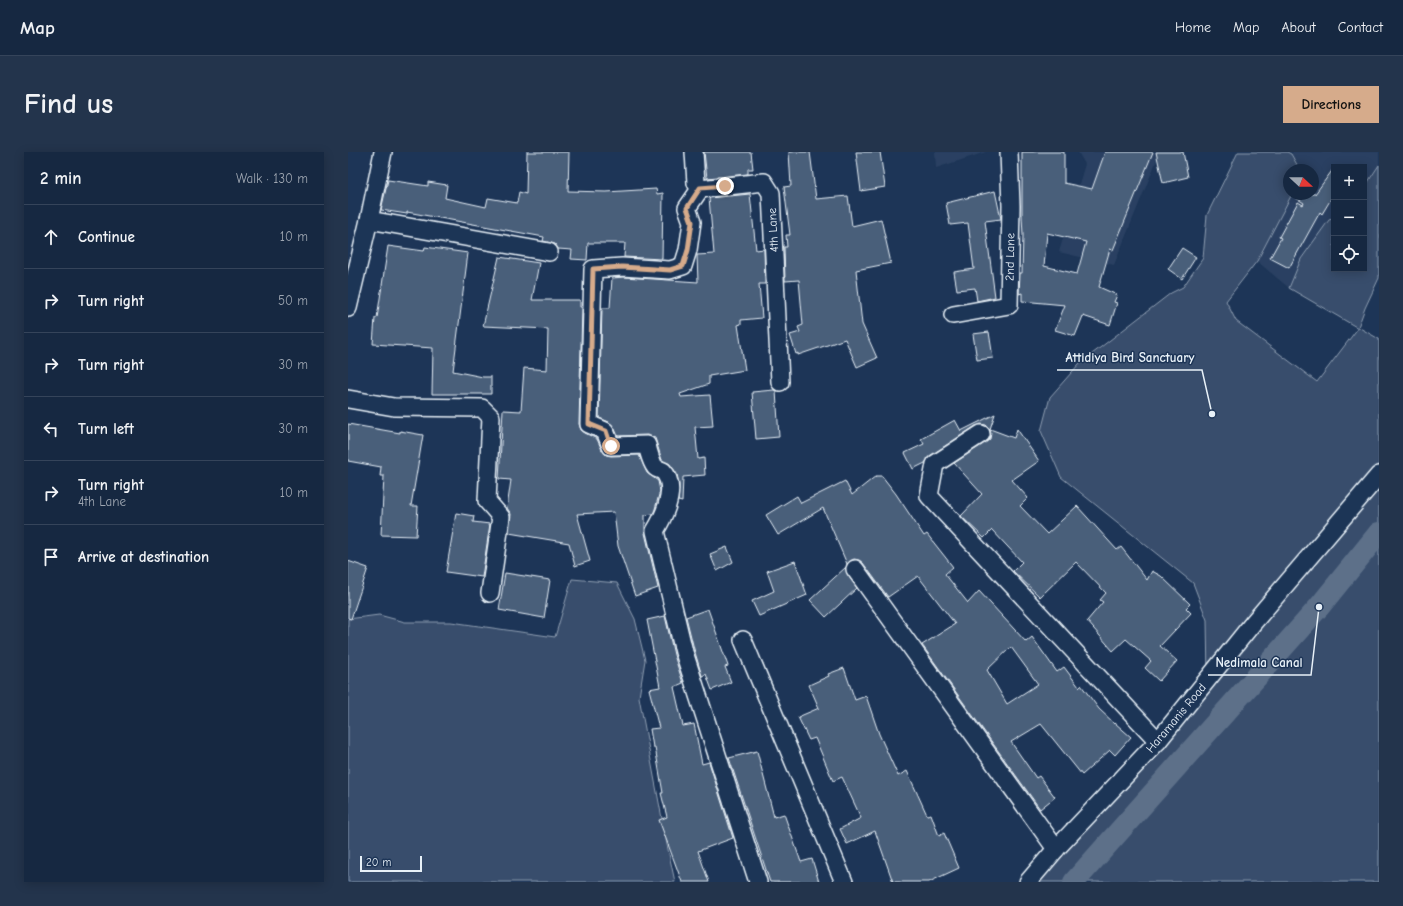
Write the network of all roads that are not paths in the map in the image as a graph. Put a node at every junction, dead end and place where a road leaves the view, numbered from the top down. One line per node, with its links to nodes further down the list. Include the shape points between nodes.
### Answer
1 (383, 152): 5 (street)
2 (694, 152): 4 (street, via 696,182)
3 (1010, 152): 8 (street, 2nd Lane, via 1009,304)
4 (700, 188): 9 (street, 4th Lane, via 764,182 772,193); 18 (street, via 687,208 692,222 683,266 670,270 622,267 593,269 589,424 606,431 611,446 647,445 654,466 663,470 669,479 670,495 655,532 684,652)
5 (369, 220): 6 (street); 7 (street)
6 (549, 252)
7 (348, 308)
8 (953, 315)
9 (780, 382)
10 (348, 399): 14 (street, via 394,407 482,408 491,417 487,500 501,517)
11 (981, 434): 16 (street, via 935,464 930,496)
12 (1379, 475): 16 (street, Haramanis Road)
13 (855, 569): 17 (street)
14 (490, 593)
15 (743, 640): 19 (street)
16 (1158, 741): 17 (street, Haramanis Road)
17 (1056, 849): 20 (street, Haramanis Road)
18 (758, 882)
19 (844, 882)
20 (1028, 882)

